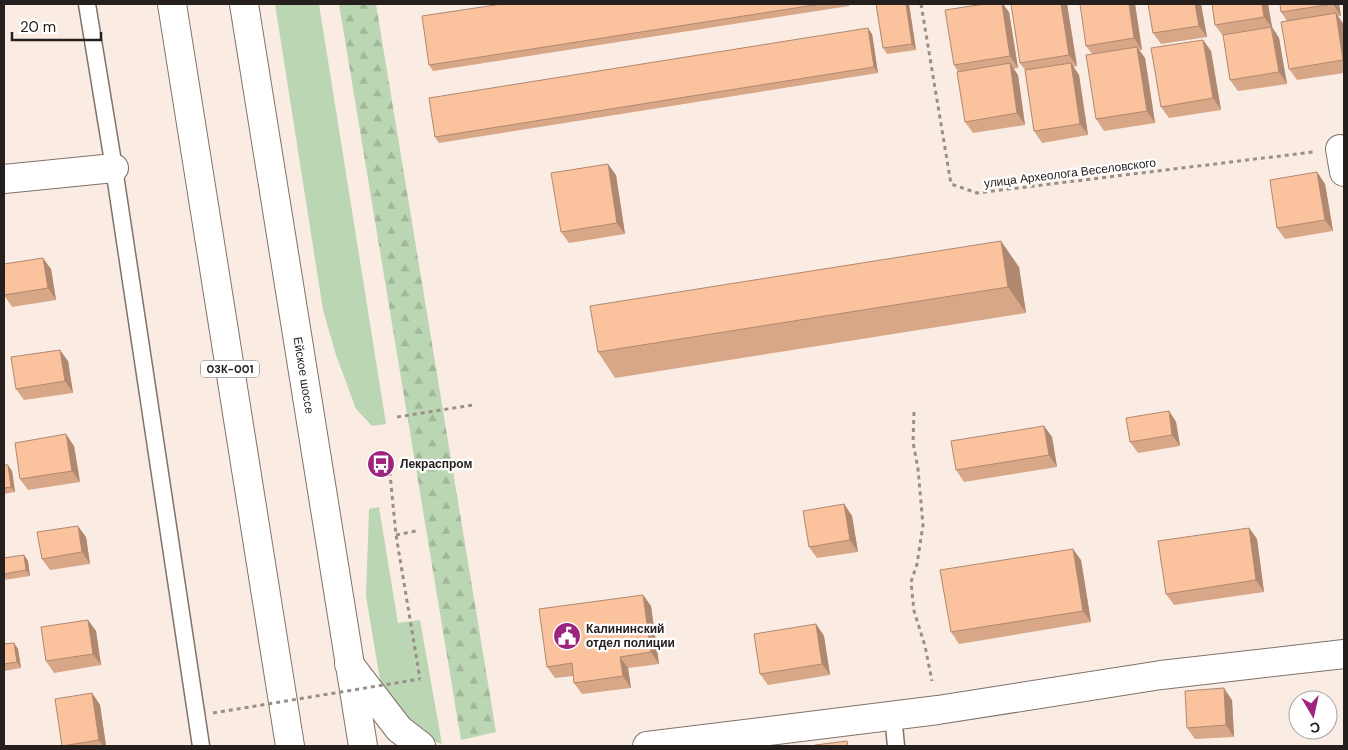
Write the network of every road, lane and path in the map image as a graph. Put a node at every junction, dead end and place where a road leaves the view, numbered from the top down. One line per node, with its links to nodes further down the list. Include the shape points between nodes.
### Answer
1 (87, 4): 6 (lane)
2 (172, 4): 20 (main road, 03К-001)
3 (244, 4): 15 (main road, Ейское шоссе)
4 (921, 4): 5 (path, улица Археолога Веселовского, via 951,184 977,193)
5 (1342, 160)
6 (114, 168): 7 (main road); 19 (lane)
7 (4, 180)
8 (473, 405): 10 (path)
9 (914, 412): 16 (path, via 913,442 923,525 911,582 914,611)
10 (397, 418)
11 (381, 464): 13 (path, via 388,464)
12 (416, 531): 13 (path)
13 (396, 535): 17 (path, bridge, via 420,679)
14 (1344, 654): 16 (main road, via 1161,675)
15 (350, 664): 21 (main road, Ейское шоссе); 22 (main road, via 399,729)
16 (938, 710): 18 (main road)
17 (213, 713)
18 (894, 715): 23 (main road); 24 (lane)
19 (201, 746)
20 (290, 746)
21 (363, 746)
22 (421, 746)
23 (648, 746)
24 (896, 746)

